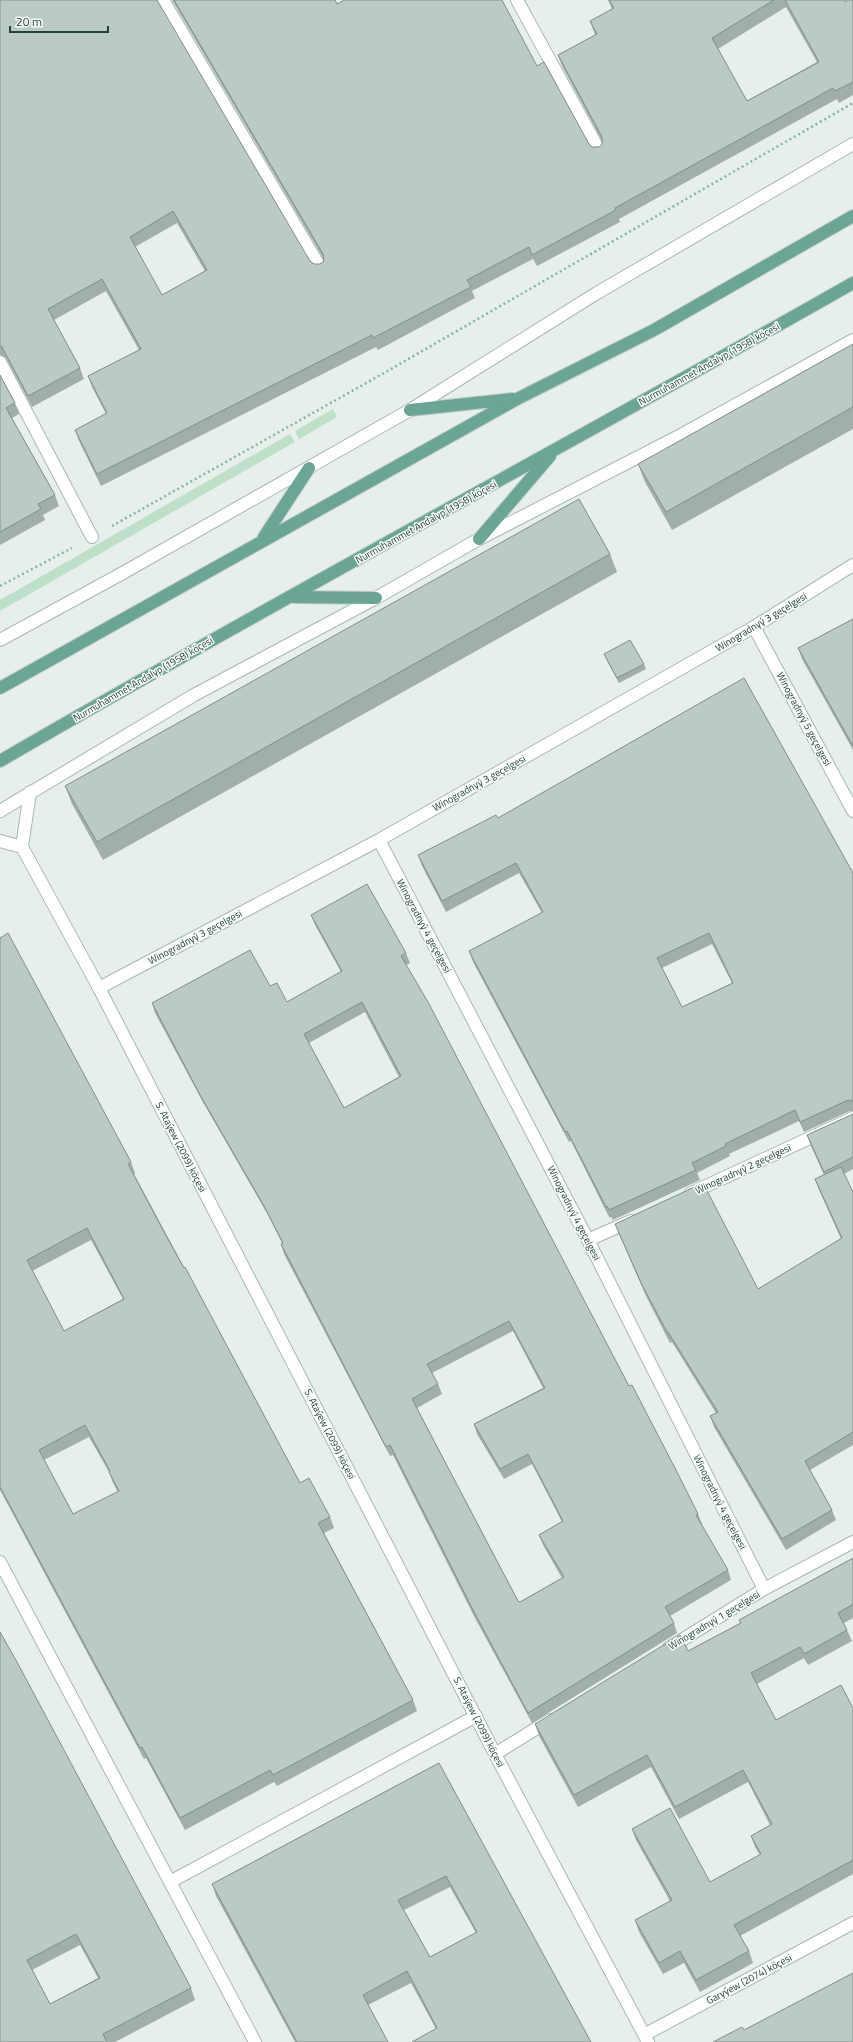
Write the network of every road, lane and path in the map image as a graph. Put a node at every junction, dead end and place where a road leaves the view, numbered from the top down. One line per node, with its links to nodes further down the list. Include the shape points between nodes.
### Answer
1 (163, 0): 7 (street)
2 (516, 0): 5 (street)
3 (853, 103): 15 (path, via 384,373)
4 (853, 144): 12 (street, via 597,293)
5 (600, 152)
6 (853, 216): 11 (main road, via 654,330)
7 (321, 270)
8 (853, 283): 13 (main road, Nurmuhammet Andalyp (1958) köçesi)
9 (853, 340): 17 (street, via 681,435)
10 (0, 362): 15 (street)
11 (517, 399): 12 (main road); 16 (main road)
12 (410, 410): 14 (street)
13 (556, 449): 17 (main road); 20 (main road, Nurmuhammet Andalyp (1958) köçesi)
14 (309, 468): 16 (main road); 23 (street)
15 (92, 537): 19 (path)
16 (263, 539): 24 (main road)
17 (479, 539): 21 (street)
18 (853, 565): 22 (street, Winogradnyý 3 geçelgesi)
19 (0, 586)
20 (292, 596): 21 (main road); 25 (main road, Nurmuhammet Andalyp (1958) köçesi, via 167,664)
21 (376, 598): 26 (street, via 194,695)
22 (754, 627): 28 (street, Winogradnyý 5 geçelgesi); 29 (street, Winogradnyý 3 geçelgesi)
23 (0, 640)
24 (0, 688)
25 (0, 761)
26 (30, 792): 27 (street); 31 (street)
27 (0, 811)
28 (853, 811)
29 (379, 840): 32 (street, Winogradnyý 3 geçelgesi); 36 (street, Winogradnyý 4 geçelgesi)
30 (0, 841): 31 (street)
31 (22, 847): 32 (street, S. Ataýew (2099) köçesi)
32 (99, 988): 42 (street, S. Ataýew (2099) köçesi)
33 (853, 1118): 34 (street, Winogradnyý 2 geçelgesi)
34 (681, 1197)
35 (638, 1217): 36 (street)
36 (588, 1240): 39 (street, Winogradnyý 4 geçelgesi)
37 (853, 1542): 39 (street, Winogradnyý 1 geçelgesi)
38 (0, 1562): 44 (street)
39 (764, 1590): 40 (street, Winogradnyý 1 geçelgesi)
40 (656, 1655)
41 (562, 1712): 43 (street)
42 (476, 1716): 43 (street, S. Ataýew (2099) köçesi); 44 (street)
43 (495, 1754): 46 (street, S. Ataýew (2099) köçesi)
44 (170, 1882): 47 (street)
45 (853, 1923): 46 (street, Garyýew (2074) köçesi)
46 (646, 2038)
47 (255, 2042)

